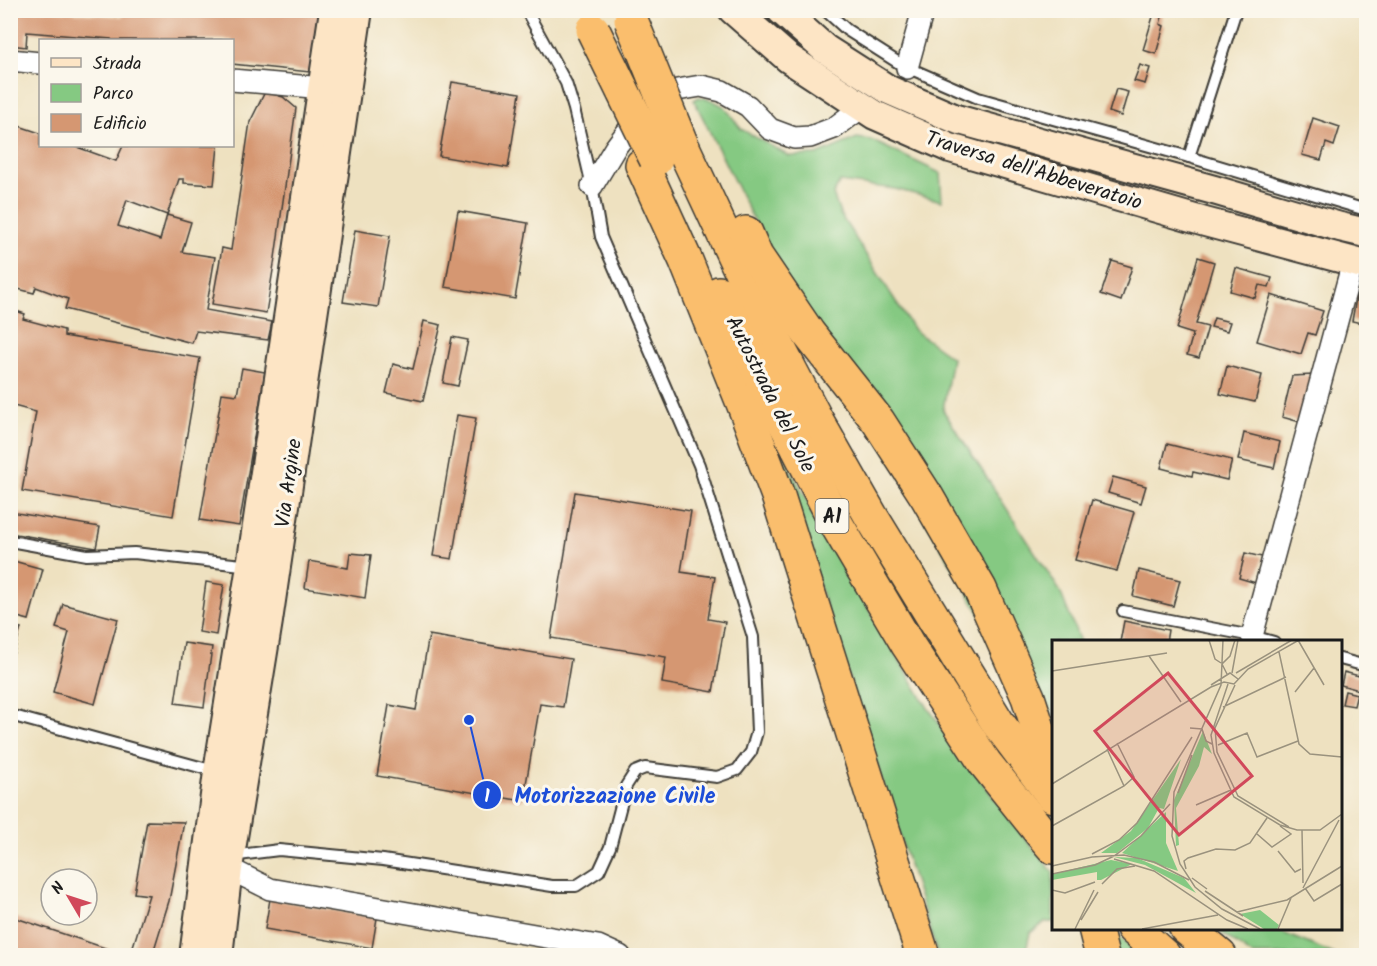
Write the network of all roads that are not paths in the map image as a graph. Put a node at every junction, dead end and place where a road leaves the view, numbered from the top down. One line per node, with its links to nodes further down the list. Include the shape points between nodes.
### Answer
1 (334, 10): 15 (street, Via Argine)
2 (358, 10): 35 (street, Via Argine)
3 (526, 10): 19 (lane, via 566,83)
4 (734, 10): 16 (street, Traversa dell'Abbeveratoio, via 788,58)
5 (781, 10): 21 (street, Traversa dell'Abbeveratoio, via 825,49 889,90 956,119)
6 (825, 10): 13 (lane, via 847,30)
7 (924, 10): 13 (street)
8 (1236, 10): 18 (lane)
9 (629, 16): 17 (highway, bridge)
10 (589, 20): 17 (highway, bridge, via 616,96)
11 (10, 60): 12 (street)
12 (39, 63)
13 (907, 68): 18 (lane, via 978,98)
14 (234, 80): 15 (street)
15 (323, 88): 24 (street, Via Argine)
16 (862, 107): 19 (street, via 834,128 794,138 770,129 748,106 722,91 700,86 677,90 645,108); 22 (street, Traversa dell'Abbeveratoio, via 950,148)
17 (670, 150): 31 (highway, via 756,256 878,421 933,507 980,589 1028,697); 33 (highway, Autostrada del Sole / A1, via 871,516 998,723); 34 (highway, Autostrada del Sole / A1, via 716,287 837,525 908,645 985,763); 42 (highway, via 686,261 778,496)
18 (1189, 157): 20 (lane)
19 (592, 186): 35 (lane, via 601,237 699,465 753,637 757,732 752,753 737,770 717,777 645,768 635,772 626,786 610,847 599,870 576,886 279,850)
20 (1366, 210)
21 (1366, 234)
22 (1360, 263): 26 (street)
23 (10, 541): 24 (lane, via 87,555 134,554)
24 (251, 566): 32 (street, Via Argine)
25 (1124, 611): 26 (lane)
26 (1252, 636): 27 (lane)
27 (1267, 640)
28 (1341, 659): 29 (lane)
29 (1366, 666)
30 (10, 715): 32 (lane)
31 (1052, 771)
32 (218, 772): 39 (street, Via Argine)
33 (1052, 795)
34 (1052, 846)
35 (229, 862): 40 (street, Via Argine); 41 (street, via 270,889 598,946)
36 (1096, 930): 43 (highway)
37 (1135, 930): 44 (highway)
38 (1188, 930): 45 (highway)
39 (194, 956)
40 (218, 956)
41 (620, 956)
42 (923, 956)
43 (1102, 956)
44 (1164, 956)
45 (1220, 956)

